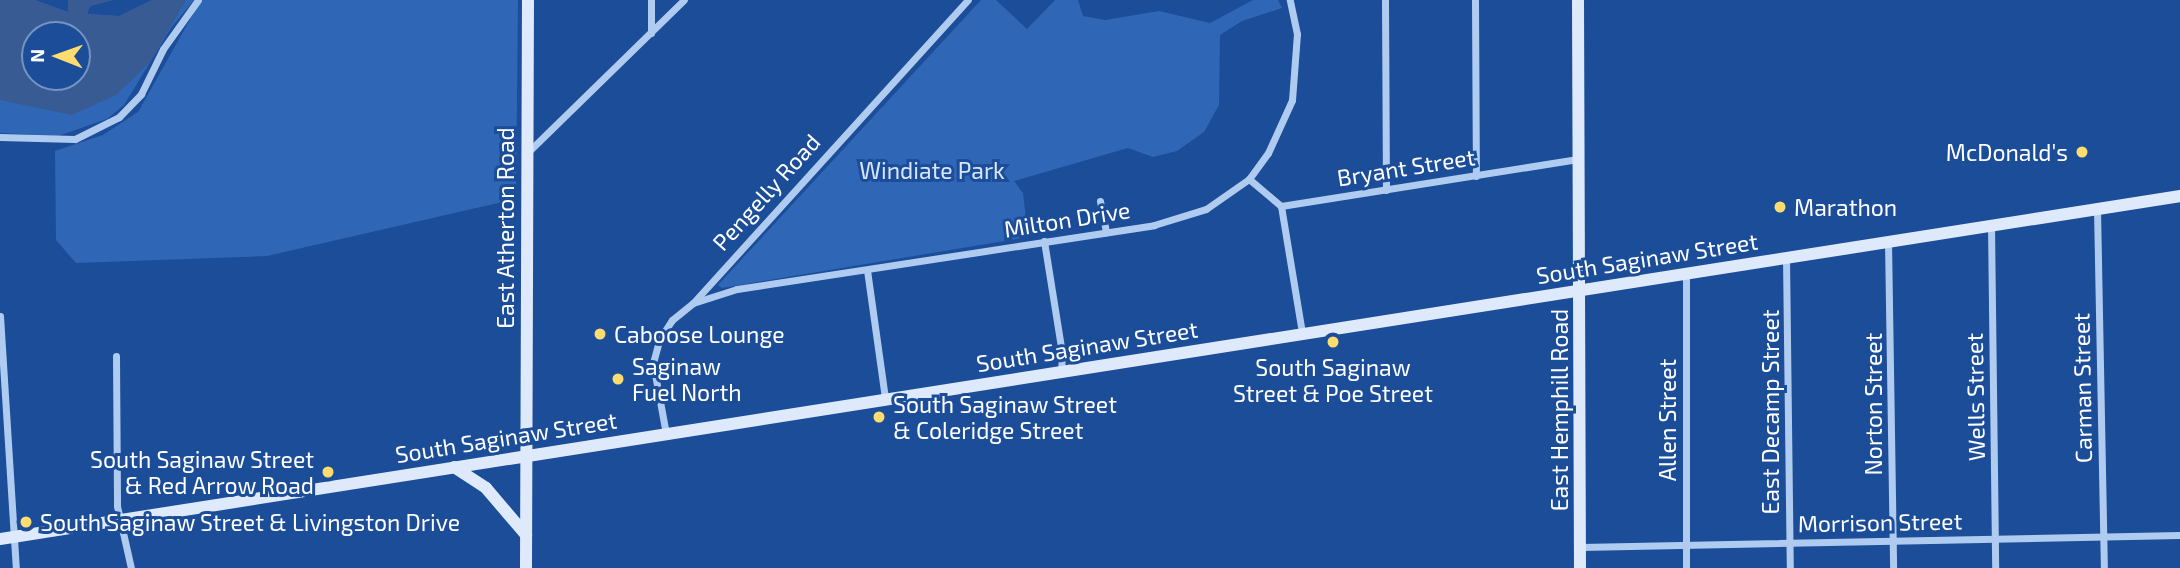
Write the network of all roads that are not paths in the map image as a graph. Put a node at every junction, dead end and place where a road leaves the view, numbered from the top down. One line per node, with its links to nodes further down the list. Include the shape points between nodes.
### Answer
1 (198, 0): 11 (street, via 163,49 141,94 119,117 75,139)
2 (528, 0): 12 (main road, East Atherton Road)
3 (651, 0): 10 (street)
4 (684, 0): 10 (street)
5 (968, 0): 29 (street, Pengelly Road)
6 (1290, 0): 15 (street, Milton Drive, via 1297,34 1292,100 1268,153)
7 (1384, 0): 16 (street)
8 (1475, 0): 14 (street)
9 (1578, 0): 13 (main road, East Hemphill Road)
10 (651, 33): 12 (street)
11 (0, 138)
12 (526, 154): 36 (main road, East Atherton Road)
13 (1579, 159): 14 (street, Bryant Street); 28 (main road, East Hemphill Road)
14 (1476, 176): 16 (street, Bryant Street)
15 (1249, 179): 19 (street); 22 (street, Milton Drive, via 1224,199 1183,219)
16 (1386, 190): 19 (street, Bryant Street)
17 (2180, 196): 20 (main road, South Saginaw Street)
18 (1100, 201): 22 (street)
19 (1281, 206): 31 (street)
20 (2097, 209): 21 (main road, South Saginaw Street); 41 (street, Carman Street)
21 (1992, 225): 23 (main road, South Saginaw Street); 43 (street, Wells Street)
22 (1106, 232): 24 (street, Milton Drive)
23 (1888, 241): 25 (main road, South Saginaw Street); 44 (street, Norton Street)
24 (1044, 242): 26 (street, Milton Drive); 33 (street)
25 (1786, 257): 27 (main road, South Saginaw Street); 45 (street, East Decamp Street)
26 (867, 270): 29 (street, Milton Drive, via 737,289); 34 (street)
27 (1686, 273): 28 (main road, South Saginaw Street); 46 (street, Allen Street)
28 (1580, 290): 31 (main road, South Saginaw Street); 47 (main road, East Hemphill Road)
29 (693, 303): 35 (street, Pengelly Road, via 672,320 659,340 653,363)
30 (0, 316): 42 (street)
31 (1302, 333): 33 (main road, South Saginaw Street)
32 (116, 356): 38 (street)
33 (1061, 371): 34 (main road, South Saginaw Street)
34 (885, 398): 35 (main road, South Saginaw Street)
35 (666, 433): 36 (main road, South Saginaw Street)
36 (527, 455): 37 (main road, South Saginaw Street); 40 (main road, East Atherton Road)
37 (453, 467): 38 (main road, South Saginaw Street); 40 (main road, via 486,488)
38 (120, 519): 42 (main road, South Saginaw Street); 49 (street)
39 (2180, 535): 41 (street, Morrison Street)
40 (527, 536): 50 (main road, East Atherton Road)
41 (2103, 536): 43 (street, Morrison Street); 56 (street, Carman Street)
42 (6, 538): 48 (street)
43 (1996, 540): 44 (street, Morrison Street); 55 (street, Wells Street)
44 (1892, 541): 45 (street, Morrison Street); 54 (street, Norton Street)
45 (1789, 543): 46 (street, Morrison Street); 53 (street, East Decamp Street)
46 (1687, 545): 47 (street, Morrison Street); 52 (street, Allen Street)
47 (1581, 547): 51 (main road, East Hemphill Road)
48 (16, 568)
49 (131, 568)
50 (526, 568)
51 (1580, 568)
52 (1686, 568)
53 (1790, 568)
54 (1893, 568)
55 (1995, 568)
56 (2104, 568)

